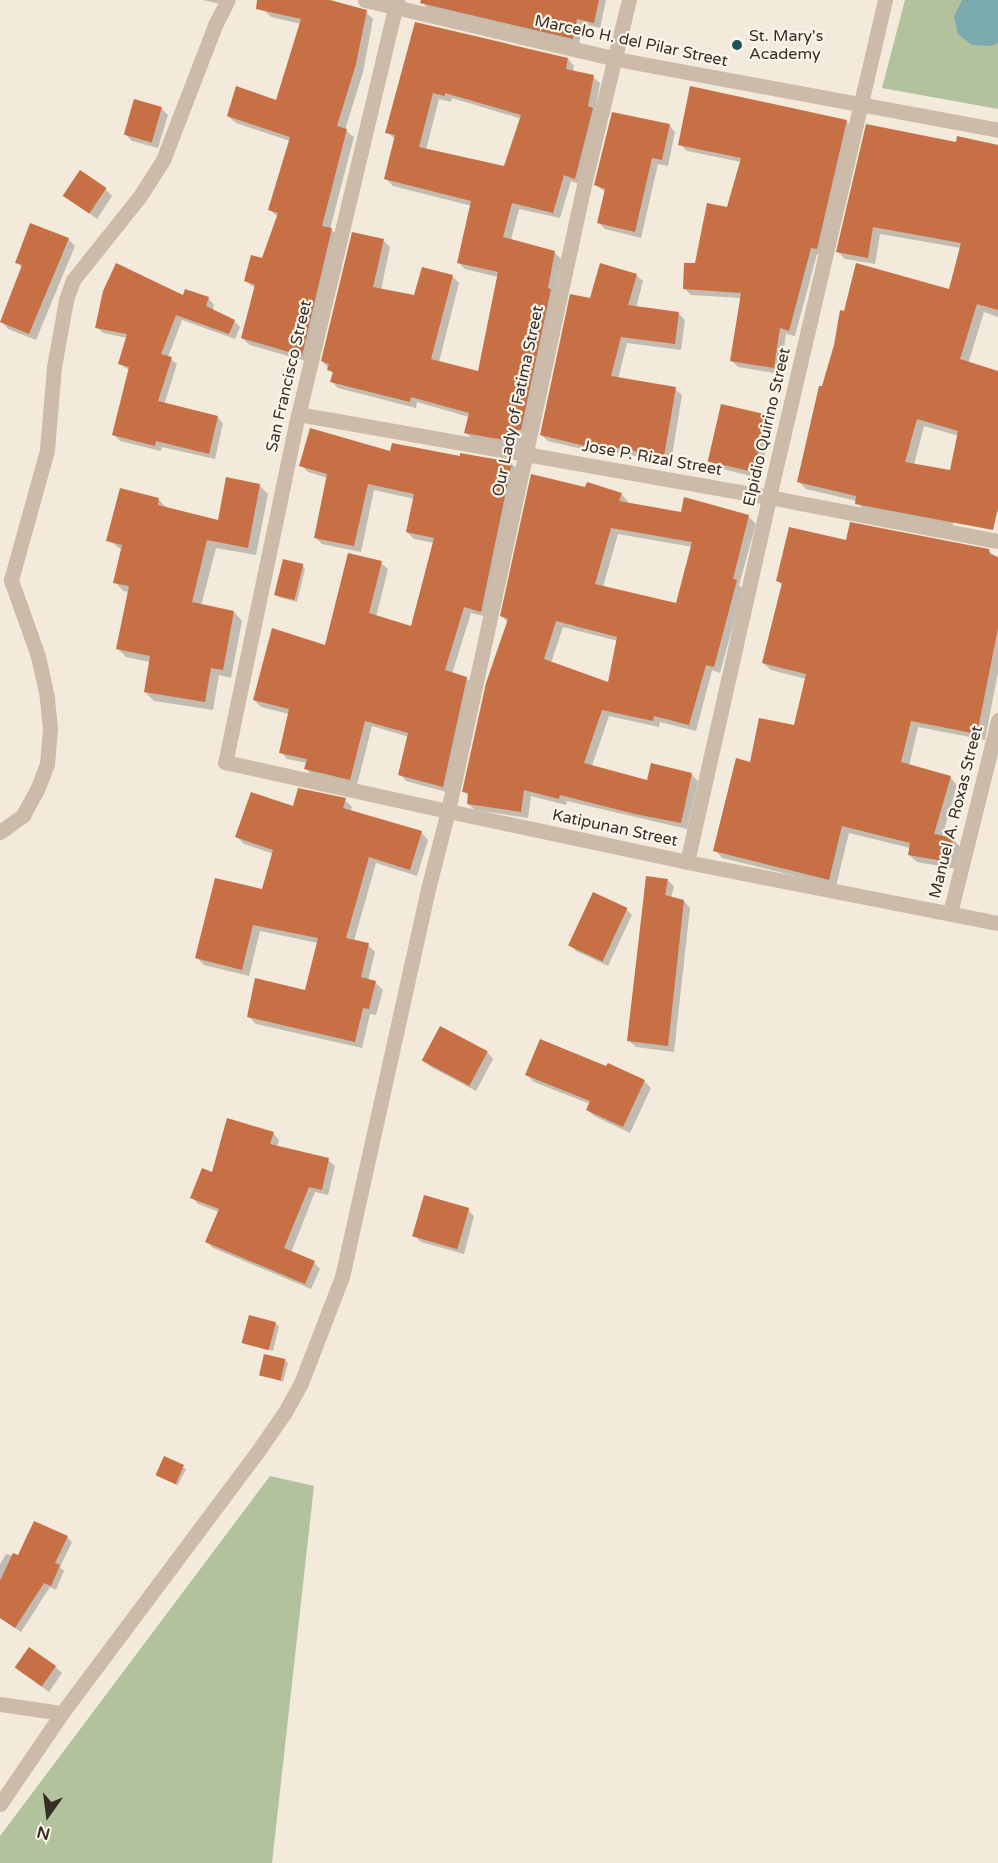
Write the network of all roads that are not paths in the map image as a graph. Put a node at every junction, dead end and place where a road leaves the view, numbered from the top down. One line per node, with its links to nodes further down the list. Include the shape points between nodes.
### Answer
1 (228, 0): 16 (street, via 163,160 140,196 73,280 66,300 54,367 45,460 11,580 38,657 47,697 47,764 23,815)
2 (365, 0): 5 (street, Marcelo H. del Pilar Street)
3 (629, 0): 6 (street, Our Lady of Fatima Street)
4 (885, 0): 7 (street, Elpidio Quirino Street)
5 (396, 4): 6 (street, Marcelo H. del Pilar Street); 9 (street, San Francisco Street)
6 (616, 59): 7 (street, Marcelo H. del Pilar Street); 10 (street, Our Lady of Fatima Street)
7 (861, 104): 8 (street, Marcelo H. del Pilar Street); 11 (street, Elpidio Quirino Street)
8 (998, 130)
9 (298, 414): 10 (street, Jose P. Rizal Street); 14 (street, San Francisco Street)
10 (525, 454): 11 (street, Jose P. Rizal Street); 15 (street, Our Lady of Fatima Street)
11 (769, 496): 12 (street, Jose P. Rizal Street); 17 (street, Elpidio Quirino Street)
12 (998, 541)
13 (998, 720): 18 (street, Manuel A. Roxas Street)
14 (225, 762): 15 (street, Katipunan Street)
15 (448, 811): 17 (street, Katipunan Street); 21 (street, Our Lady of Fatima Street, via 342,1277 301,1383 258,1451)
16 (0, 832)
17 (687, 862): 18 (street, Katipunan Street)
18 (950, 914): 19 (street, Katipunan Street)
19 (998, 923)
20 (0, 1704): 21 (street)
21 (62, 1713): 22 (street, Our Lady of Fatima Street)
22 (0, 1804)

